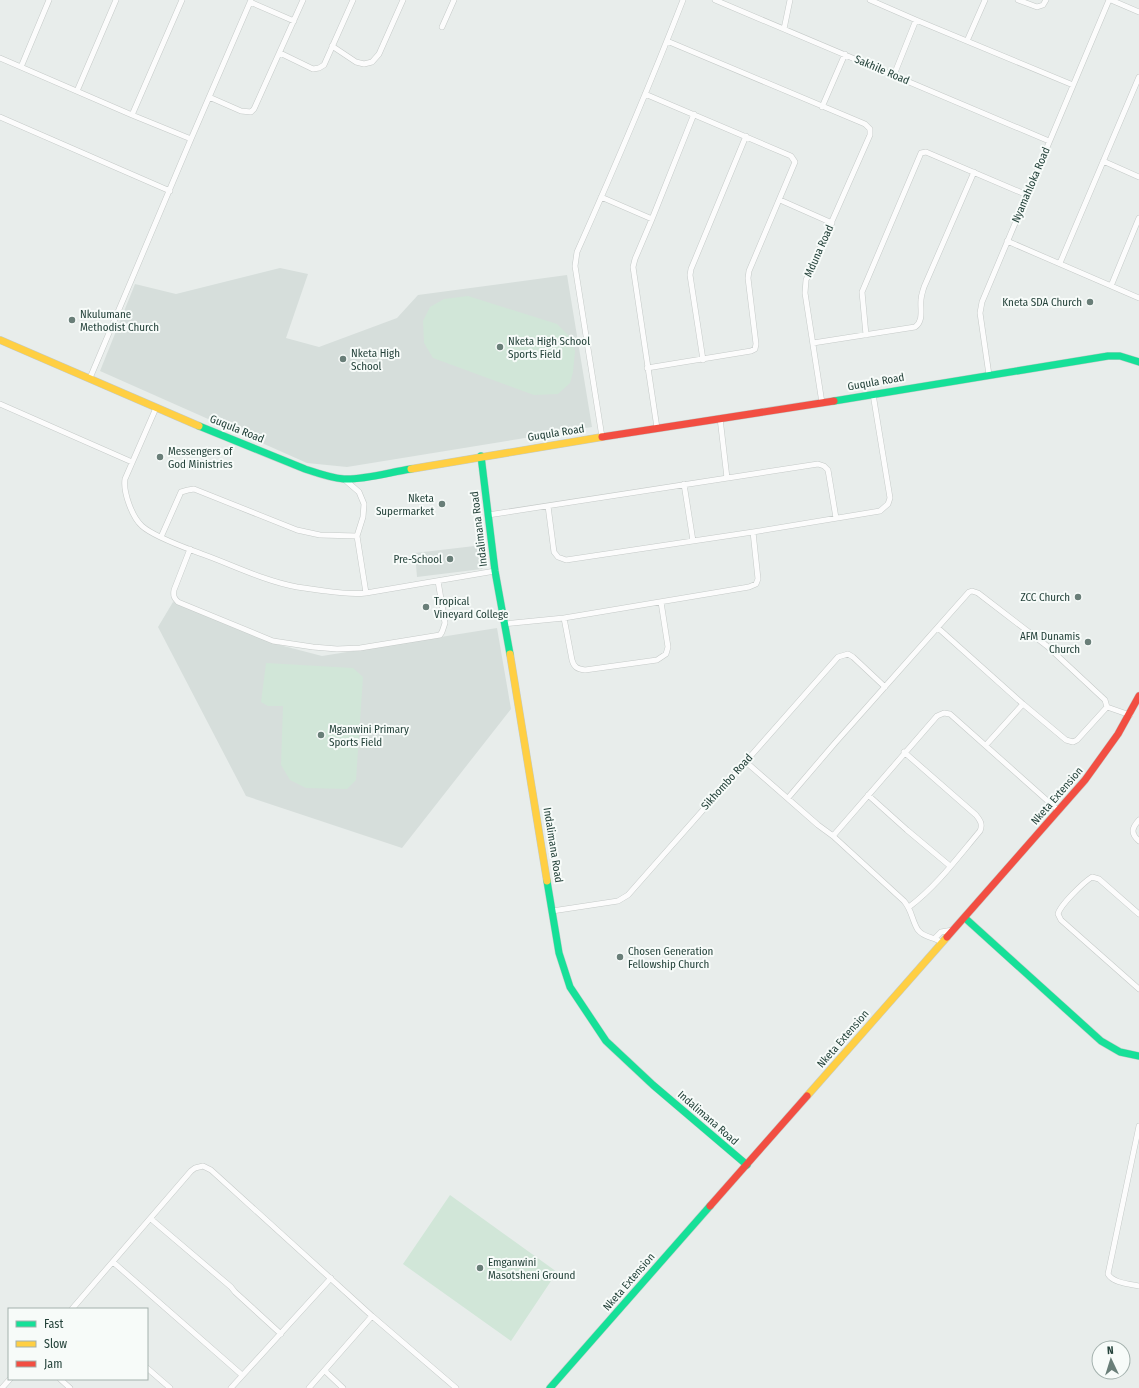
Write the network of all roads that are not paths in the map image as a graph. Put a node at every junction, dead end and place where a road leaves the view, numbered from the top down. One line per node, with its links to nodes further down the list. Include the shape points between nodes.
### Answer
1 (49, 0): 28 (street)
2 (116, 0): 32 (street)
3 (182, 0): 37 (street)
4 (303, 0): 19 (street)
5 (353, 0): 24 (street)
6 (403, 0): 24 (street, via 379,54 372,62 356,62)
7 (454, 0): 20 (street)
8 (683, 0): 22 (street)
9 (715, 0): 21 (street, Sakhile Road)
10 (790, 0): 21 (street)
11 (870, 0): 18 (street)
12 (985, 0): 23 (street)
13 (1018, 0): 14 (street, via 1037,7 1043,5)
14 (1046, 0)
15 (1110, 0): 17 (street); 31 (street, Nyamahloka Road)
16 (251, 1): 19 (street); 34 (street)
17 (1139, 12)
18 (916, 20): 23 (street); 29 (street)
19 (294, 21): 25 (street)
20 (442, 27)
21 (784, 29): 26 (street, Sakhile Road)
22 (667, 41): 33 (street); 35 (street)
23 (967, 41): 31 (street)
24 (332, 46): 25 (street, via 324,65 316,69)
25 (280, 53): 34 (street, via 251,112 240,111)
26 (845, 54): 29 (street, Sakhile Road); 35 (street)
27 (0, 58): 28 (street)
28 (21, 67): 32 (street)
29 (894, 75): 41 (street, Sakhile Road)
30 (1139, 78): 42 (street)
31 (1073, 85): 41 (street, Nyamahloka Road)
32 (77, 91): 37 (street)
33 (645, 94): 36 (street); 47 (street)
34 (209, 97): 40 (street)
35 (822, 107): 51 (street, Mduna Road, via 865,124 870,129 870,136)
36 (694, 114): 39 (street); 50 (street)
37 (132, 115): 40 (street)
38 (0, 118): 45 (street)
39 (746, 136): 48 (street, via 794,159 795,165); 59 (street, via 691,269)
40 (191, 139): 45 (street)
41 (1049, 141): 46 (street, Nyamahloka Road)
42 (1103, 161): 44 (street); 53 (street)
43 (974, 172): 46 (street); 56 (street, via 924,287 920,322 915,326); 56 (street, via 926,152 920,154 862,292)
44 (1139, 177)
45 (170, 191): 63 (street)
46 (1027, 195): 52 (street, Nyamahloka Road)
47 (601, 197): 50 (street); 70 (street, via 577,252 575,266)
48 (780, 200): 51 (street); 59 (street, via 749,271 755,349)
49 (1139, 218): 54 (street)
50 (652, 219): 61 (street, via 633,267)
51 (832, 222): 58 (street, Mduna Road, via 806,280)
52 (1007, 240): 53 (street); 62 (street, Nyamahloka Road, via 980,307)
53 (1060, 263): 54 (street)
54 (1111, 286): 55 (street)
55 (1139, 298)
56 (866, 336): 58 (street)
57 (0, 340): 63 (street, Guqula Road)
58 (813, 343): 65 (street, Mduna Road)
59 (703, 360): 61 (street)
60 (1139, 362): 62 (street, Guqula Road, via 1120,356 1108,356)
61 (647, 368): 69 (street)
62 (988, 375): 64 (street, Guqula Road)
63 (90, 378): 67 (street, Guqula Road)
64 (873, 394): 65 (street, Guqula Road); 78 (street, via 889,501 880,511)
65 (822, 403): 68 (street, Guqula Road)
66 (0, 404): 72 (street)
67 (156, 408): 72 (street); 74 (street, Guqula Road, via 305,470)
68 (720, 418): 69 (street, Guqula Road); 73 (street)
69 (657, 428): 70 (street, Guqula Road)
70 (602, 437): 71 (street, Guqula Road)
71 (481, 456): 74 (street, Guqula Road); 77 (street, Indalimana Road)
72 (132, 462): 81 (street, via 124,483 127,497 139,524)
73 (727, 478): 75 (street); 78 (street, via 822,465 829,472)
74 (344, 479): 80 (street, via 359,492 364,504 363,518)
75 (684, 484): 76 (street); 82 (street)
76 (548, 506): 77 (street); 82 (street, via 554,552 566,560)
77 (488, 515): 84 (street, Indalimana Road)
78 (836, 518): 79 (street)
79 (753, 532): 82 (street); 87 (street, via 758,572 756,584 749,588)
80 (357, 536): 81 (street, via 303,532 191,489 181,492); 86 (street)
81 (161, 537): 83 (street)
82 (693, 542)
83 (190, 549): 85 (street, via 173,594 178,602 273,641 306,647 355,649 440,635 445,623); 86 (street, via 288,585 345,594)
84 (495, 571): 85 (street); 89 (street, Indalimana Road)
85 (438, 581): 86 (street)
86 (366, 593)
87 (661, 602): 88 (street); 88 (street, via 668,647 664,656 657,660 579,669 572,660)
88 (564, 618): 89 (street)
89 (504, 624): 107 (street, Indalimana Road)
90 (938, 628): 91 (street); 93 (street); 94 (street, via 967,593 978,593 1047,646 1105,700)
91 (885, 687): 98 (street, Sikhombo Road, via 854,656 842,655); 100 (street)
92 (1139, 696): 95 (street, Nketa Extension)
93 (1022, 704): 94 (street, via 1062,737 1073,742 1080,738); 96 (street)
94 (1107, 707): 95 (street)
95 (1130, 715): 101 (street, Nketa Extension, via 1099,762)
96 (986, 745): 97 (street, via 950,714 944,713 937,716); 101 (street)
97 (904, 752): 99 (street); 105 (street, via 980,821 980,831)
98 (746, 762): 100 (street); 107 (street, Sikhombo Road, via 623,899 592,906)
99 (868, 795): 103 (street); 105 (street)
100 (788, 798): 103 (street)
101 (1058, 812): 109 (street, Nketa Extension)
102 (1139, 820): 104 (street, via 1132,831)
103 (833, 836): 106 (street)
104 (1139, 841)
105 (950, 866): 106 (street)
106 (910, 907): 111 (street, via 919,930 927,937)
107 (552, 910): 116 (street, Indalimana Road, via 559,953 570,987 596,1028 627,1062)
108 (1139, 914): 113 (street, via 1099,879 1092,877 1061,907 1058,914 1061,920)
109 (965, 918): 110 (street, Nketa Extension); 114 (street, via 1102,1042 1120,1052)
110 (954, 930): 111 (street, via 941,932); 112 (street, Nketa Extension)
111 (935, 938): 112 (street)
112 (942, 943): 116 (street, Nketa Extension)
113 (1139, 989)
114 (1139, 1056)
115 (1139, 1126): 120 (street, via 1108,1274 1116,1281)
116 (746, 1165): 136 (street, Nketa Extension)
117 (151, 1218): 118 (street); 119 (street, via 191,1171 204,1166); 123 (street)
118 (113, 1262): 121 (street); 126 (street)
119 (331, 1278): 122 (street); 123 (street)
120 (1139, 1286)
121 (76, 1308)
122 (372, 1316): 125 (street); 135 (street)
123 (281, 1334): 126 (street)
124 (148, 1369): 131 (street)
125 (325, 1371): 133 (street); 134 (street)
126 (242, 1375): 132 (street)
127 (9, 1380): 129 (street)
128 (61, 1380): 130 (street)
129 (2, 1388)
130 (70, 1388)
131 (170, 1388)
132 (231, 1388)
133 (309, 1388)
134 (343, 1388)
135 (456, 1388)
136 (550, 1388)

